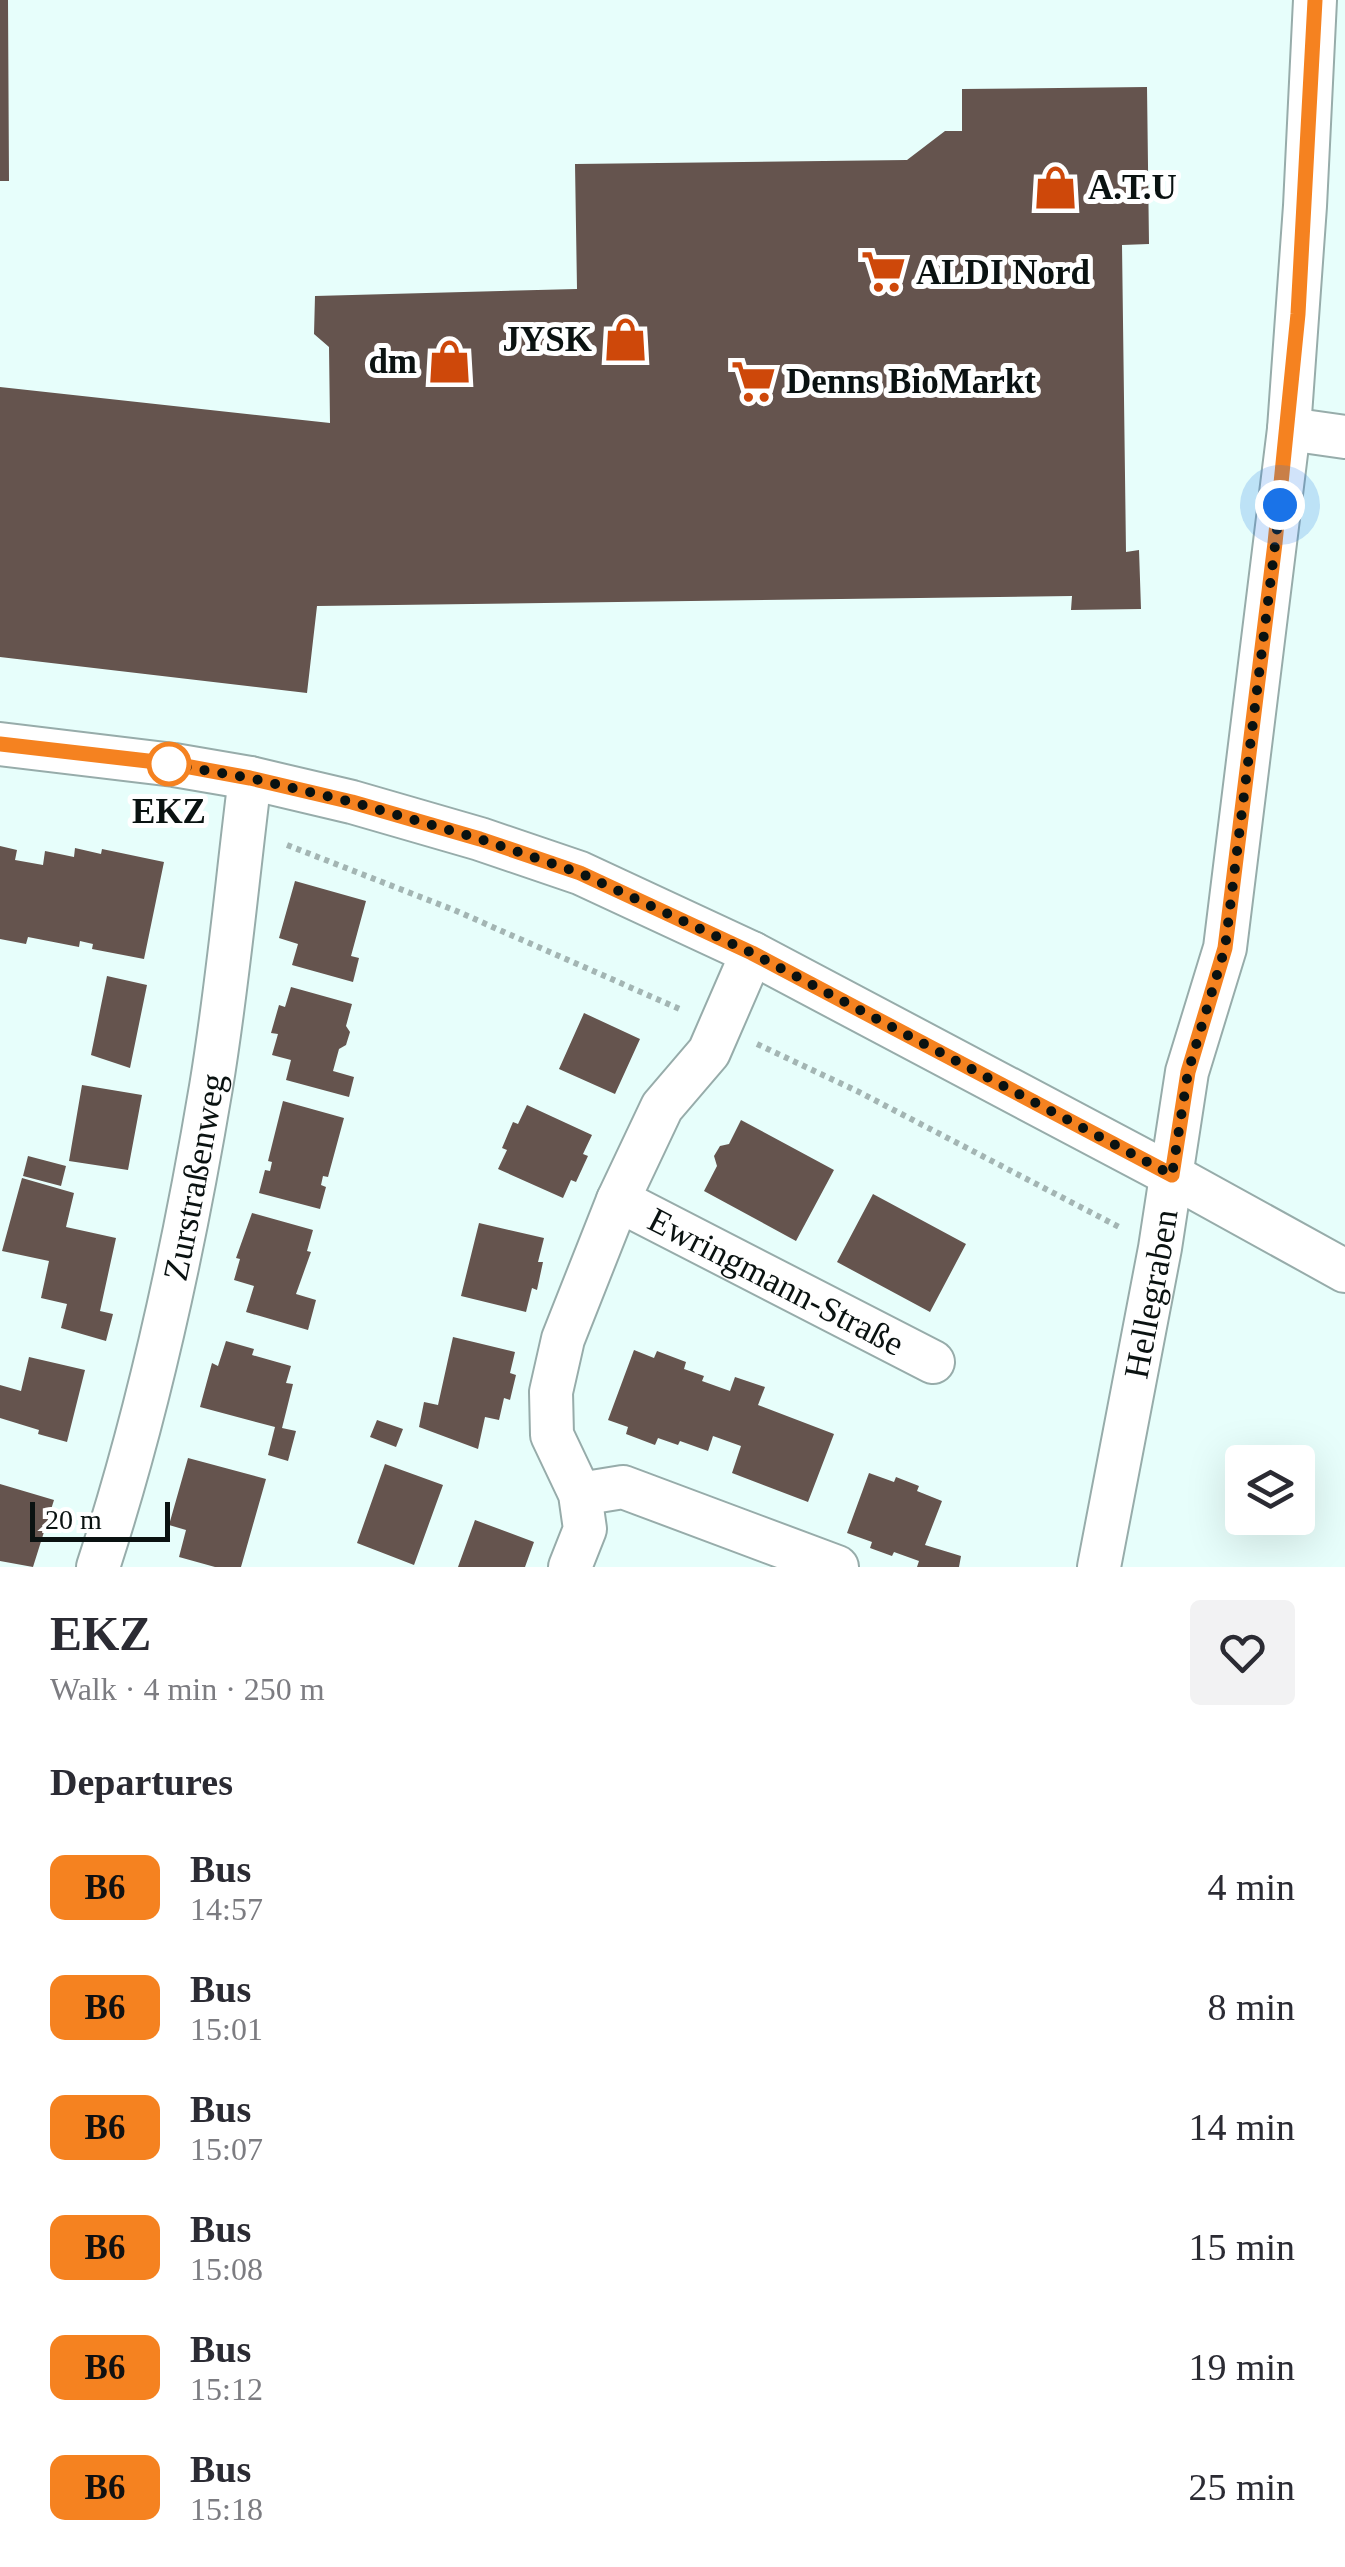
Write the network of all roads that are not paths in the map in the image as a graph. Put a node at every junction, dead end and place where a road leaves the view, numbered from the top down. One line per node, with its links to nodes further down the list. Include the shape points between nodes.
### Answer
1 (1315, 0): 2 (street, Hellegraben)
2 (1289, 429): 3 (street); 7 (street, Hellegraben, via 1225,948 1188,1072)
3 (1345, 437)
4 (0, 744): 5 (street)
5 (250, 778): 6 (street, via 352,802 580,873); 12 (street, Zurstraßenweg, via 212,1085 130,1467)
6 (752, 953): 7 (street); 8 (street, Ewringmann-Straße, via 709,1052 662,1107)
7 (1172, 1175): 9 (street); 15 (street, Hellegraben)
8 (618, 1200): 10 (street, Ewringmann-Straße); 11 (street, Ewringmann-Straße, via 563,1339 552,1392 552,1435)
9 (1345, 1271)
10 (933, 1362)
11 (580, 1494): 13 (street, Ewringmann-Straße, via 585,1529); 14 (street, via 624,1487)
12 (98, 1567)
13 (570, 1567)
14 (838, 1567)
15 (1099, 1567)

